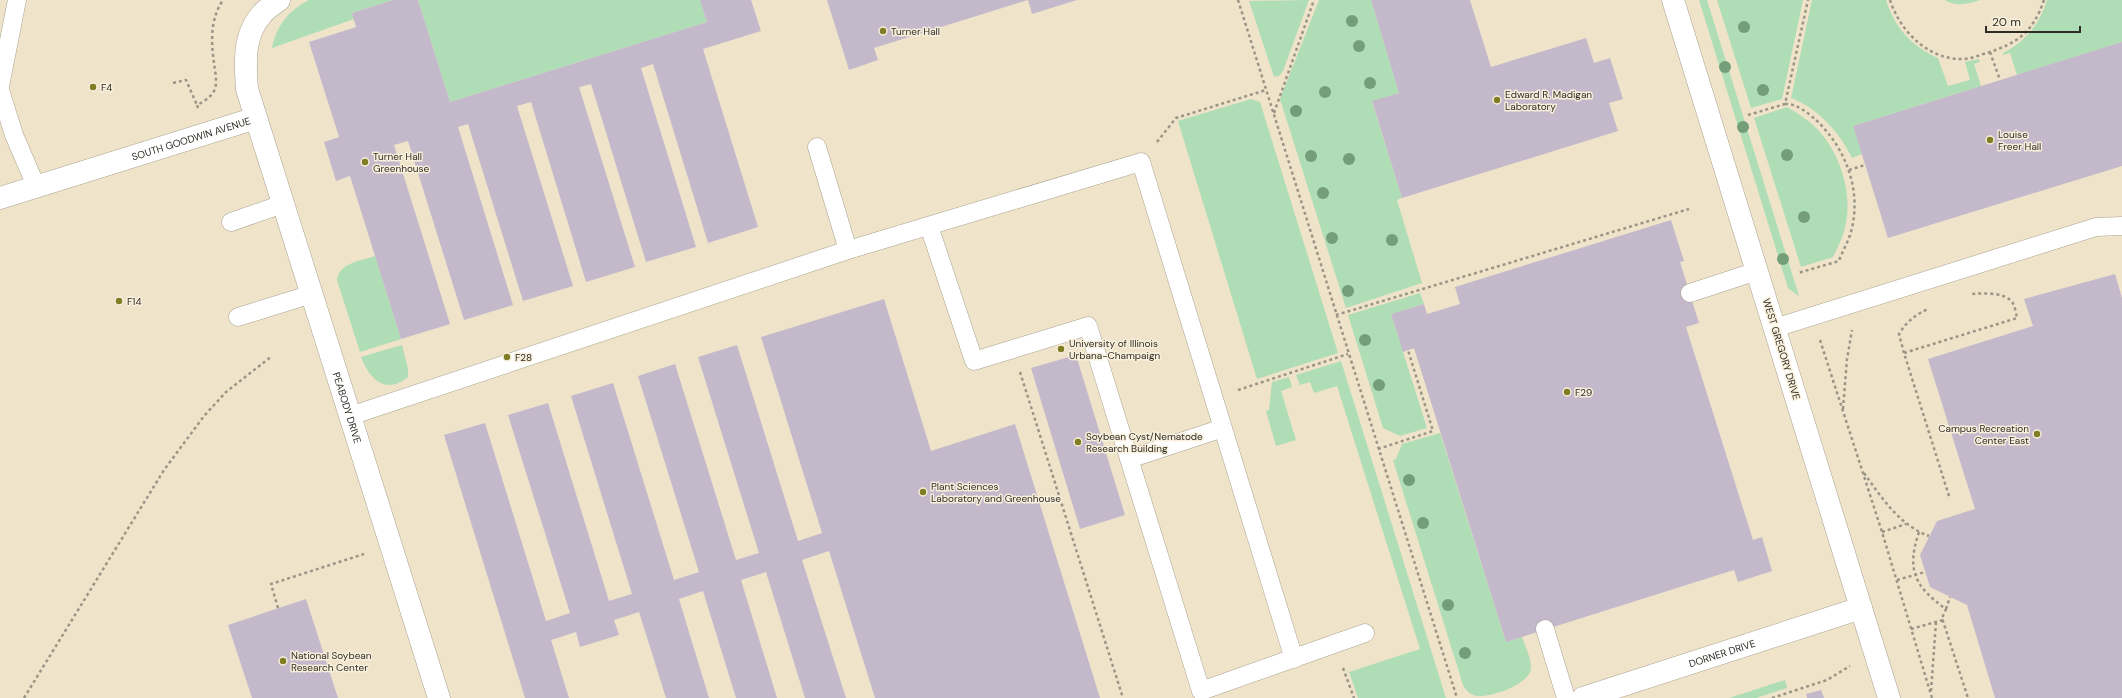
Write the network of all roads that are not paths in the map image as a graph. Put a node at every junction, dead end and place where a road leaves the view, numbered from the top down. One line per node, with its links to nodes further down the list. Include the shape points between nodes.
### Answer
1 (17, 0): 4 (lane)
2 (279, 0): 6 (street, SOUTH GOODWIN AVENUE, via 262,14 250,34 246,53 247,89)
3 (1673, 0): 15 (street, WEST GREGORY DRIVE)
4 (0, 86)
5 (0, 90): 8 (lane, via 14,135)
6 (256, 118): 8 (street, SOUTH GOODWIN AVENUE); 10 (street, PEABODY DRIVE)
7 (817, 147): 14 (lane)
8 (36, 186): 9 (street, SOUTH GOODWIN AVENUE)
9 (0, 198)
10 (283, 204): 11 (lane); 17 (street, PEABODY DRIVE)
11 (231, 222)
12 (929, 226): 14 (lane); 21 (lane, via 1141,162); 22 (lane, via 974,361 1088,326)
13 (2122, 226): 19 (lane, via 2096,227)
14 (848, 250): 20 (lane)
15 (1758, 271): 16 (lane); 19 (street, WEST GREGORY DRIVE)
16 (1690, 293)
17 (312, 294): 18 (lane); 20 (street, PEABODY DRIVE)
18 (238, 317)
19 (1775, 328): 23 (street, WEST GREGORY DRIVE)
20 (350, 416): 28 (street, PEABODY DRIVE)
21 (1223, 428): 22 (lane); 26 (lane)
22 (1129, 459): 27 (lane, via 1201,691)
23 (1861, 608): 30 (street, DORNER DRIVE); 31 (street, WEST GREGORY DRIVE)
24 (1545, 630): 29 (lane)
25 (1365, 633): 26 (lane)
26 (1294, 659): 27 (lane)
27 (1214, 692)
28 (439, 698)
29 (1566, 698)
30 (1583, 698)
31 (1889, 698)

